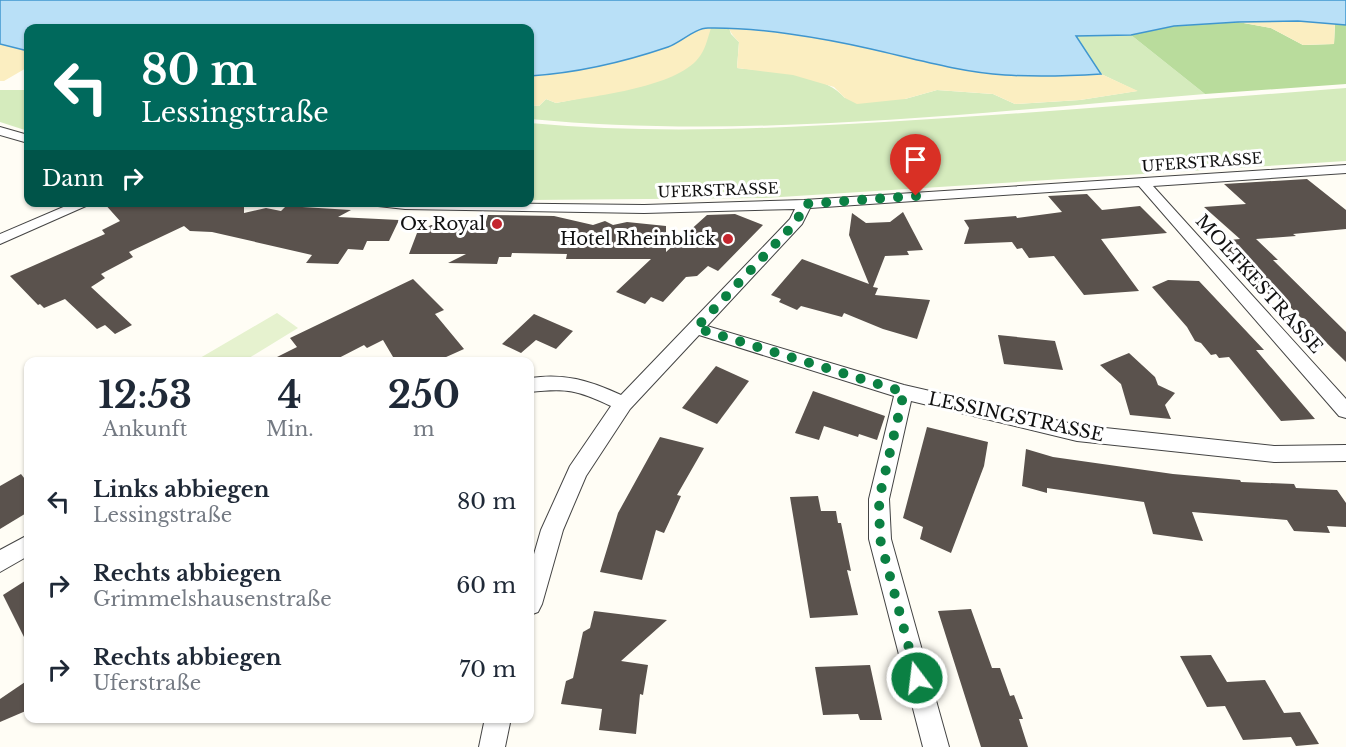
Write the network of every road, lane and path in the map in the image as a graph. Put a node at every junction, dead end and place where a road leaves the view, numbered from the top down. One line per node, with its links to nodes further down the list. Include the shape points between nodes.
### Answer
1 (0, 131): 2 (street)
2 (24, 138)
3 (1346, 169): 4 (street, UFERSTRASSE)
4 (1142, 182): 5 (street, UFERSTRASSE); 11 (street, MOLTKESTRASSE)
5 (804, 204): 7 (street, UFERSTRASSE, via 645,209); 9 (street, via 797,221)
6 (76, 207): 8 (street)
7 (492, 207)
8 (0, 239)
9 (696, 328): 12 (street, LESSINGSTRASSE); 13 (street)
10 (534, 384): 13 (street, via 579,383)
11 (1337, 390): 14 (street, MOLTKESTRASSE)
12 (904, 392): 15 (street, LESSINGSTRASSE, via 1077,433 1275,454); 21 (street, via 879,499 880,539)
13 (623, 404): 18 (street, via 578,472 552,530)
14 (1346, 411)
15 (1346, 453)
16 (24, 547): 17 (street)
17 (0, 562)
18 (534, 591)
19 (497, 723): 20 (street)
20 (492, 747)
21 (936, 747)

